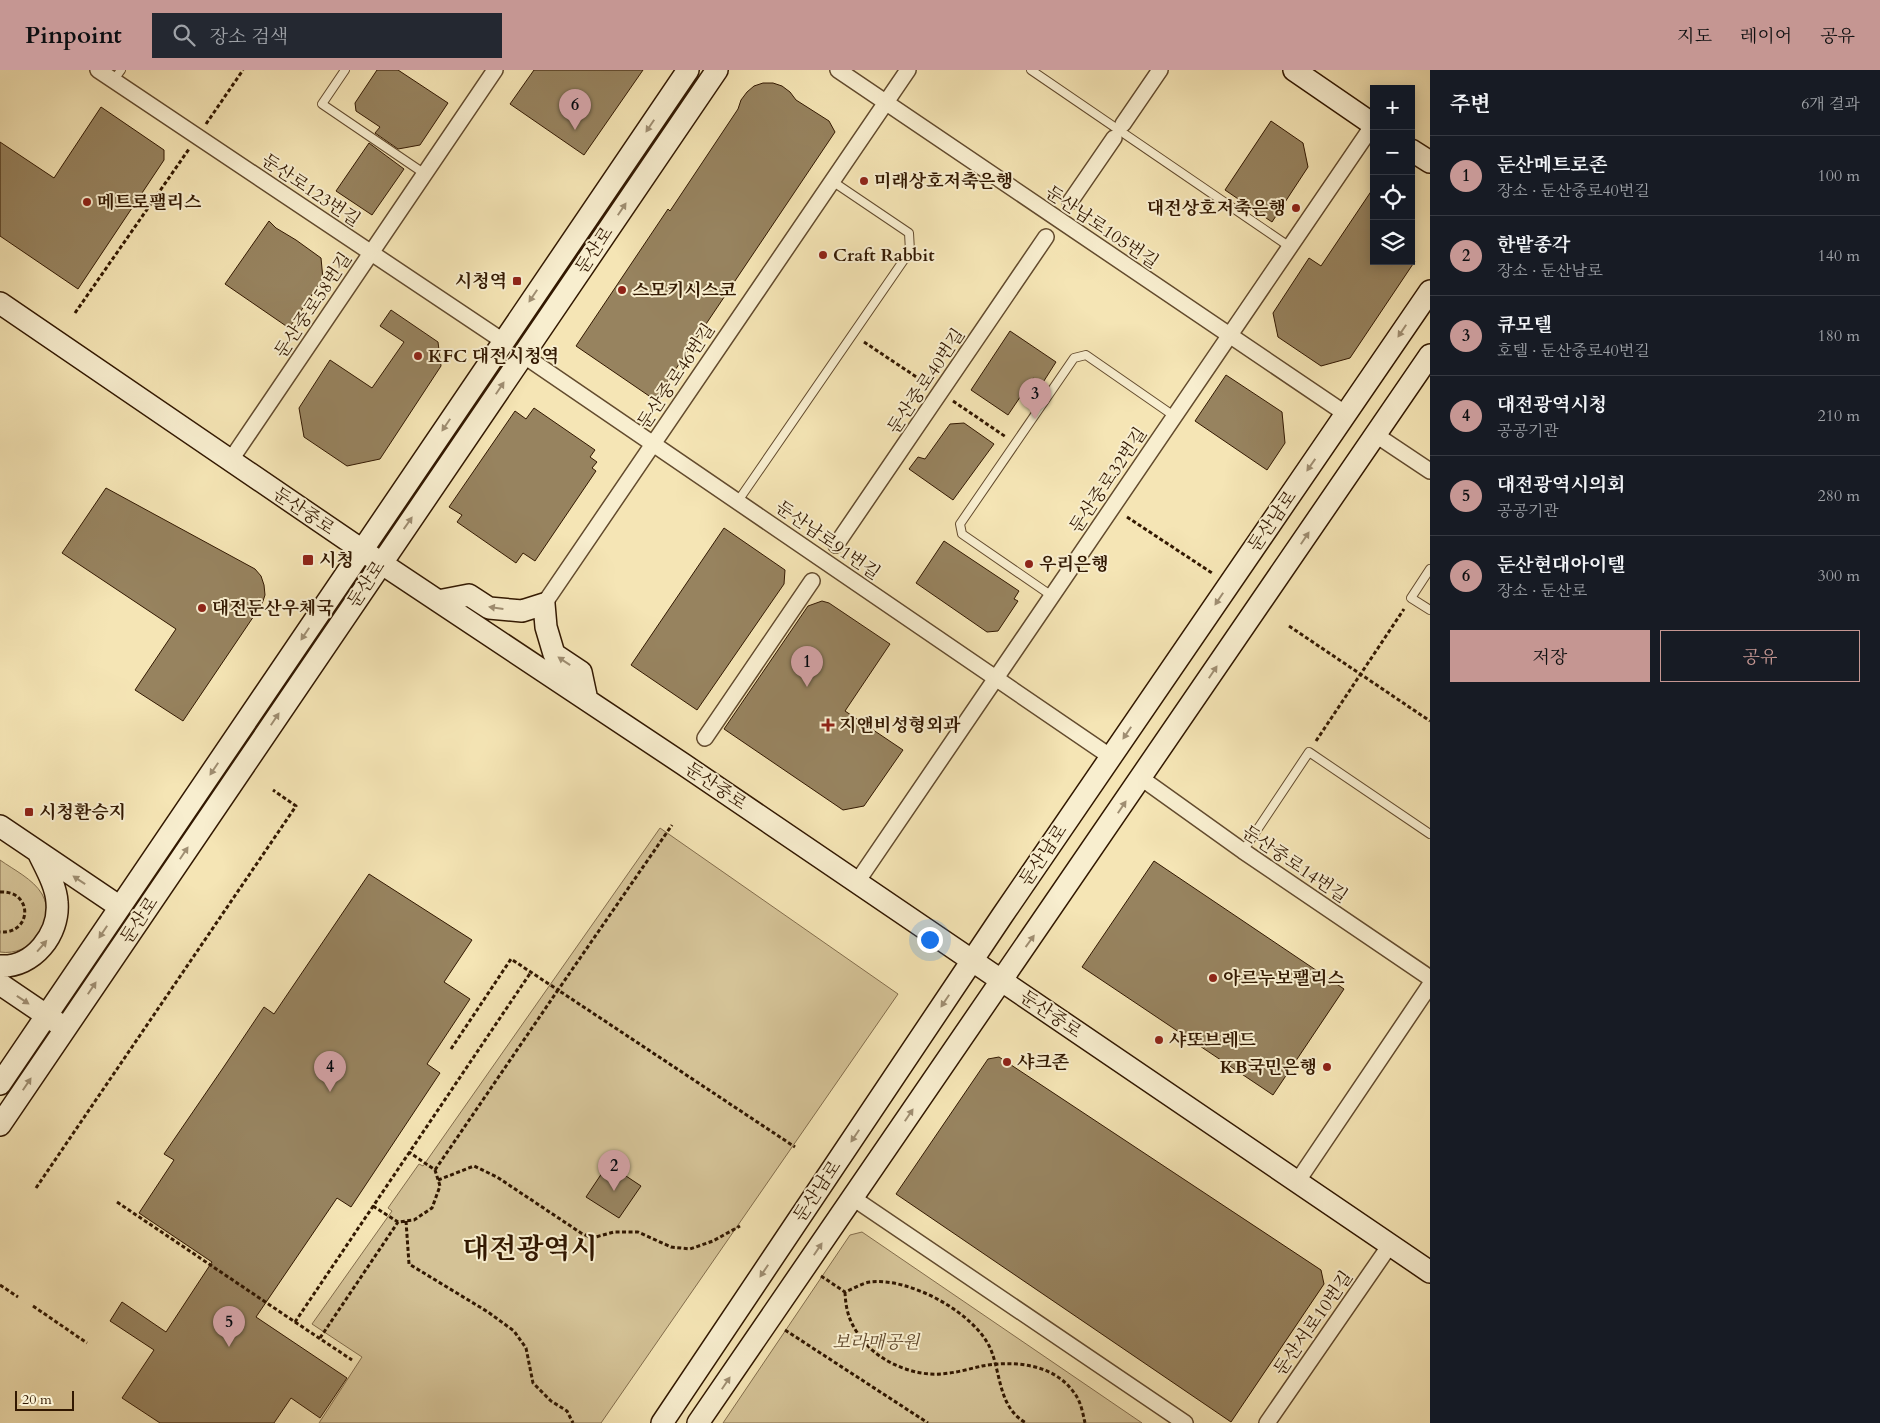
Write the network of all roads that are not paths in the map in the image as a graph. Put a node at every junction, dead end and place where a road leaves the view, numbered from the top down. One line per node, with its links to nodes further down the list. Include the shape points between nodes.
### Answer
1 (98, 70): 11 (street, 둔산로123번길)
2 (345, 70): 19 (lane, via 322,104)
3 (495, 70): 19 (street, 둔산중로58번길)
4 (688, 70): 28 (main road, 둔산로, one-way to 28)
5 (717, 70): 29 (main road, 둔산로, one-way to 5)
6 (838, 70): 12 (street, 둔산남로105번길)
7 (908, 70): 12 (street, 둔산중로46번길)
8 (1031, 70): 23 (lane)
9 (1160, 70): 14 (street)
10 (1294, 70): 13 (main road)
11 (117, 75): 24 (street, 둔산로123번길, via 197,137)
12 (886, 103): 20 (street, 둔산중로46번길); 27 (street, 둔산남로105번길)
13 (1370, 122)
14 (1123, 124)
15 (1371, 130): 23 (street, 둔산중로32번길)
16 (1114, 138): 21 (street)
17 (1415, 153): 18 (main road)
18 (1430, 162)
19 (424, 174): 24 (street, 둔산중로58번길)
20 (832, 181): 34 (street, 둔산중로46번길); 37 (lane, via 909,233 910,252)
21 (1070, 202)
22 (1046, 237): 38 (street, 둔산중로40번길)
23 (1290, 247): 27 (street, 둔산중로32번길)
24 (371, 253): 28 (street, 둔산로123번길); 35 (street, 둔산중로58번길)
25 (1430, 291): 31 (main road, 둔산남로, one-way to 31)
26 (0, 303): 35 (main road, 둔산중로)
27 (1230, 335): 31 (street, 둔산남로105번길); 32 (street, 둔산중로32번길)
28 (503, 341): 39 (main road, 둔산로, one-way to 39)
29 (523, 355): 34 (street, 둔산남로91번길); 40 (main road, 둔산로, one-way to 29)
30 (1430, 355): 33 (main road, 둔산남로)
31 (1346, 414): 50 (main road, 둔산남로, one-way to 50)
32 (1174, 416): 43 (street, 둔산중로32번길); 43 (lane, via 1086,355 1074,358 960,524 962,534)
33 (1376, 435): 36 (street); 51 (main road, 둔산남로, one-way to 33)
34 (653, 443): 37 (street, 둔산남로91번길); 45 (street, 둔산중로46번길)
35 (230, 461): 39 (main road, 둔산중로)
36 (1430, 471)
37 (738, 501): 47 (street, 둔산남로91번길)
38 (836, 545)
39 (362, 550): 40 (main road, 둔산중로); 57 (main road, 둔산로, one-way to 57)
40 (381, 563): 44 (main road, 둔산중로); 65 (main road, 둔산로, one-way to 40)
41 (1430, 569): 46 (lane, via 1411,598)
42 (812, 581): 49 (street)
43 (1052, 596): 47 (street, 둔산중로32번길)
44 (438, 601): 45 (main road, one-way to 44, via 522,611 490,608 469,595); 48 (main road, 둔산중로)
45 (544, 604): 48 (main road, one-way to 45, via 581,672 554,654 546,627)
46 (1430, 610)
47 (996, 678): 50 (street, 둔산남로91번길); 56 (street, 둔산중로32번길)
48 (588, 700): 56 (main road, 둔산중로)
49 (705, 738)
50 (1110, 757): 58 (main road, 둔산남로)
51 (1141, 778): 55 (street, 둔산중로14번길); 61 (main road, 둔산남로, one-way to 51)
52 (0, 826): 54 (main road)
53 (1430, 834): 55 (lane, via 1309,752)
54 (38, 852): 57 (main road, one-way to 54); 59 (main road, one-way to 54, via 21,962 36,953 48,941 56,922 57,902)
55 (1243, 852): 60 (street, 둔산중로14번길)
56 (857, 882): 58 (main road, 둔산중로)
57 (120, 907): 64 (main road, 둔산로, one-way to 64)
58 (973, 961): 61 (main road, 둔산중로); 72 (main road, 둔산남로, one-way to 72)
59 (0, 966)
60 (1430, 978)
61 (1001, 980): 68 (main road, 둔산중로); 69 (main road, 둔산남로, one-way to 61)
62 (0, 984): 64 (main road, one-way to 64)
63 (1430, 985): 68 (street)
64 (46, 1016): 65 (main road); 66 (main road, 둔산로)
65 (65, 1028): 67 (main road, 둔산로, one-way to 65)
66 (0, 1084)
67 (0, 1125)
68 (1297, 1182): 70 (main road, 둔산중로)
69 (853, 1198): 73 (main road, 둔산남로, one-way to 69); 74 (street)
70 (1390, 1245): 71 (main road, 둔산중로); 75 (street, 둔산서로10번길)
71 (1430, 1272)
72 (662, 1423)
73 (698, 1423)
74 (1185, 1423)
75 (1267, 1423)

